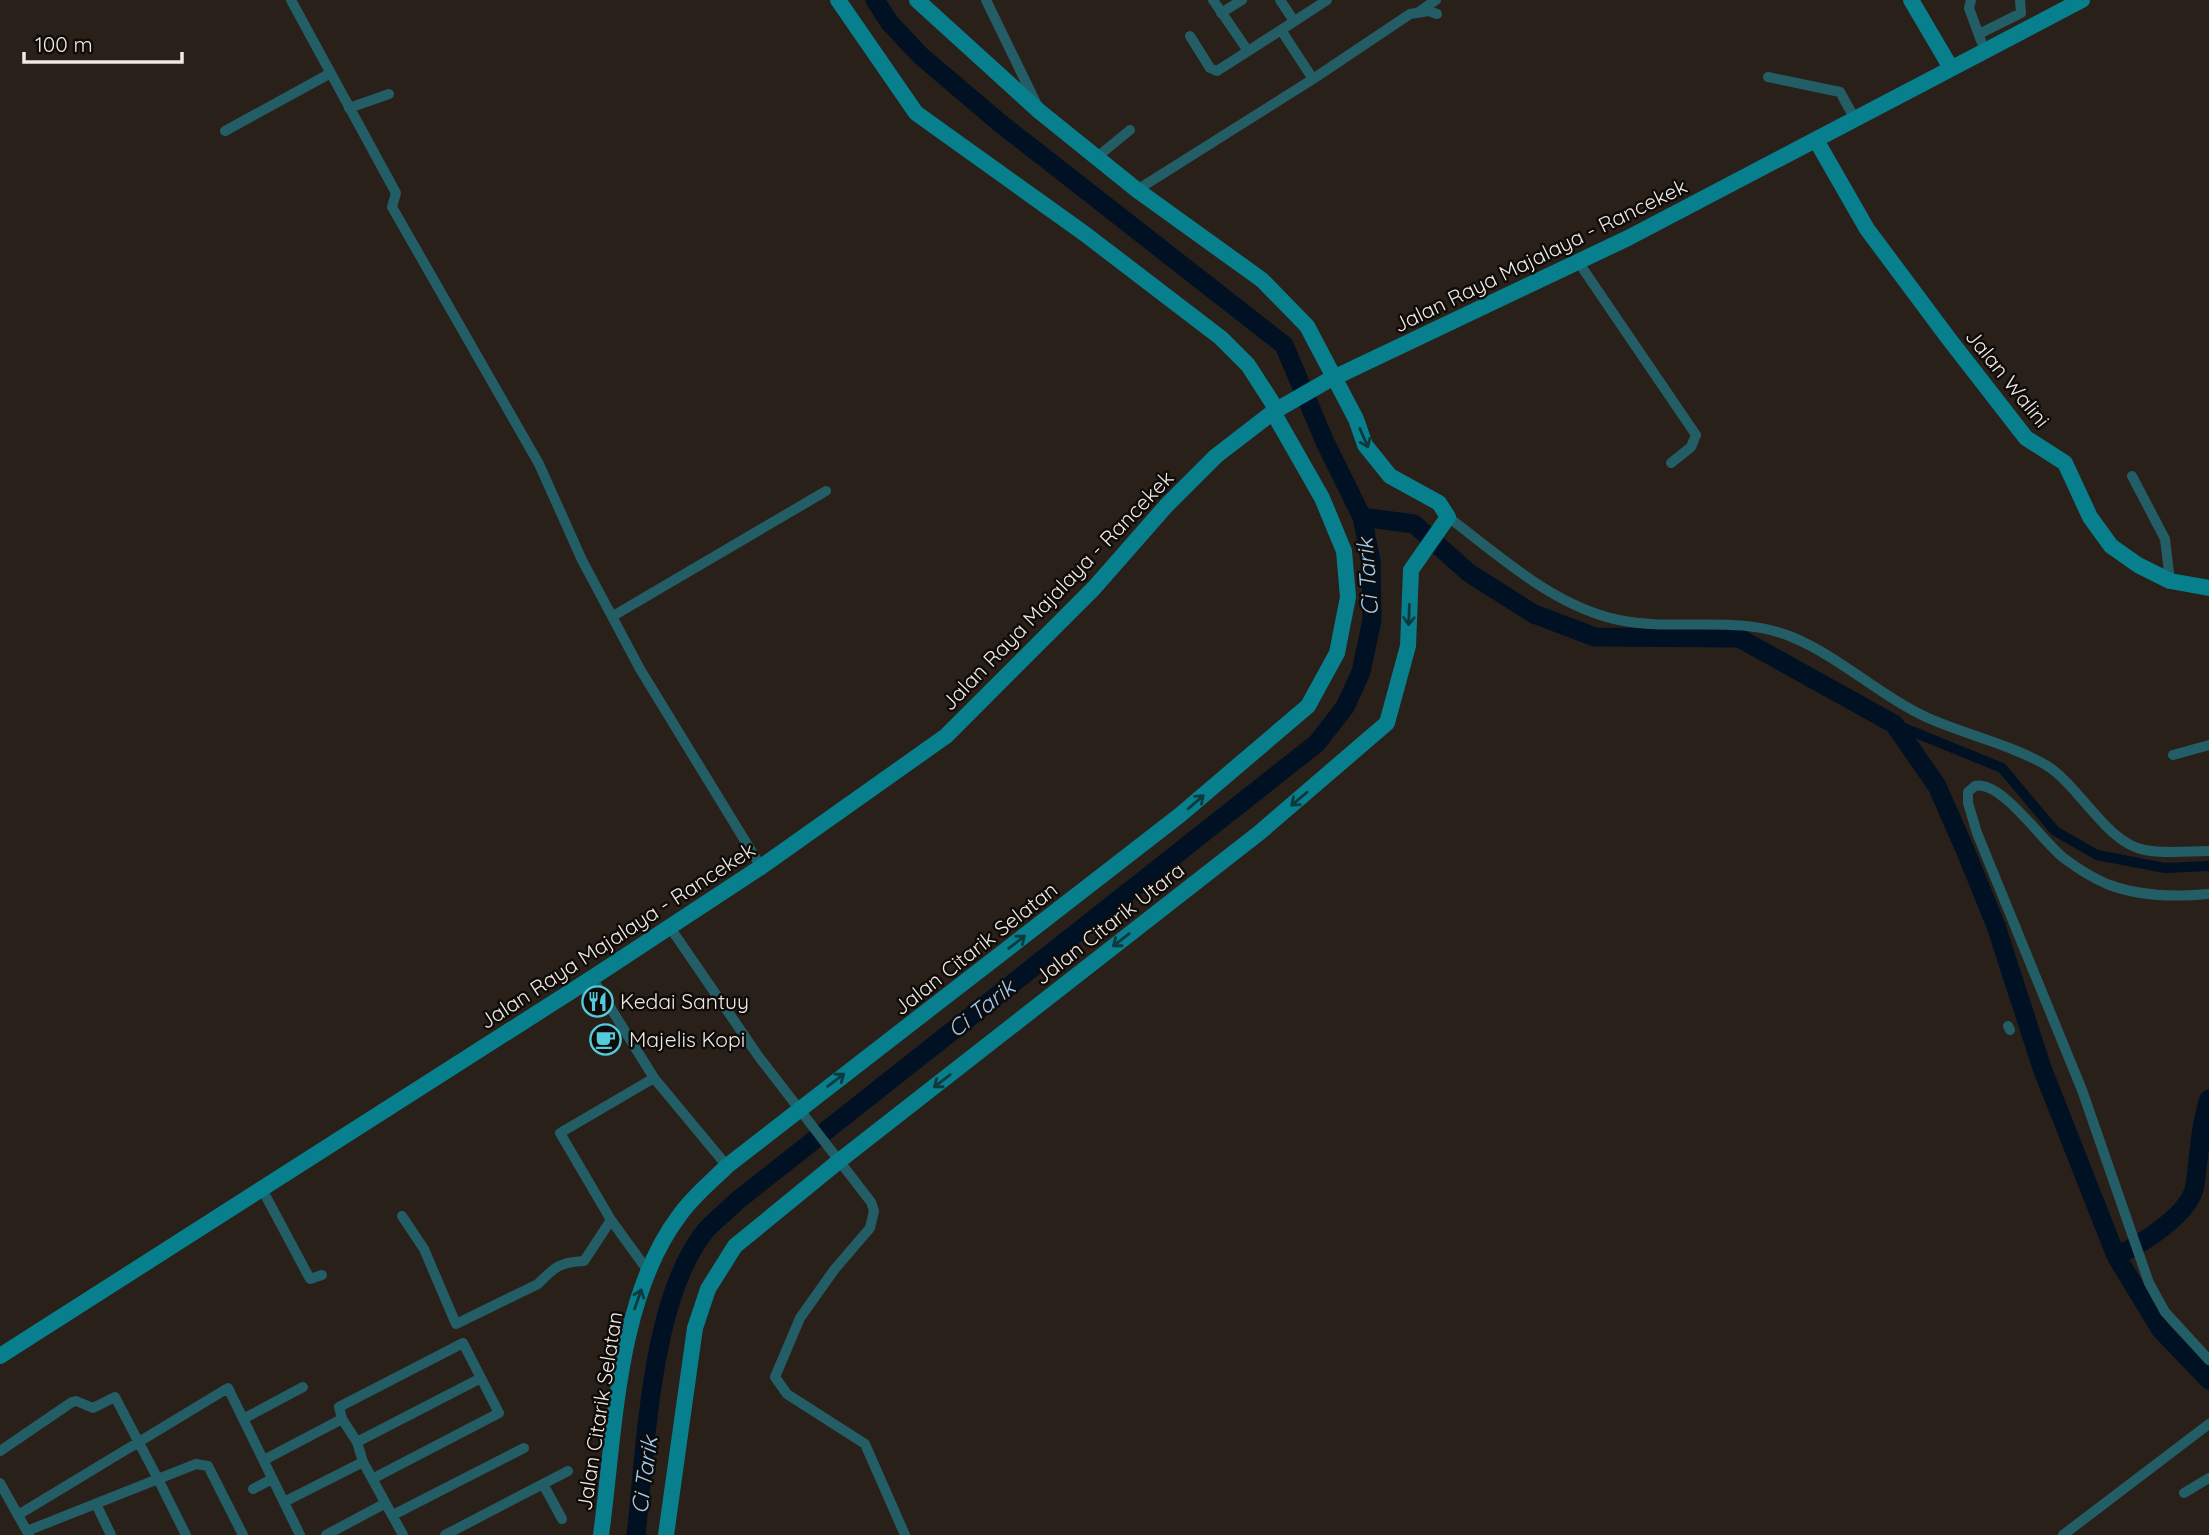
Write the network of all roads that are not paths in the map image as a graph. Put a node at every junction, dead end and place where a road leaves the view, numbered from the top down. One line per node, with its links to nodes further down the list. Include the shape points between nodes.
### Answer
1 (291, 0): 23 (street)
2 (838, 0): 37 (street, Jalan Citarik Selatan, via 916,113 1221,338)
3 (917, 0): 28 (street)
4 (986, 0): 28 (street)
5 (1213, 0): 15 (street)
6 (1242, 0): 15 (street)
7 (1280, 0): 17 (street)
8 (1327, 0): 17 (street)
9 (1436, 0): 14 (street)
10 (1911, 0): 22 (street)
11 (1971, 0): 20 (street, via 1969,8)
12 (2020, 0): 20 (street, via 2021,13)
13 (2071, 3): 20 (street, Jalan Raya Majalaya - Rancekek)
14 (1420, 11): 16 (street); 25 (street)
15 (1221, 13): 21 (street)
16 (1437, 14)
17 (1294, 21): 18 (street)
18 (1281, 30): 21 (street); 25 (street)
19 (1190, 36): 21 (street, via 1214,71)
20 (1982, 42): 22 (street, Jalan Raya Majalaya - Rancekek)
21 (1248, 51)
22 (1951, 68): 29 (street, Jalan Raya Majalaya - Rancekek)
23 (329, 74): 27 (street); 31 (street)
24 (1769, 77): 29 (street, via 1839,92)
25 (1313, 79): 34 (street)
26 (389, 94): 27 (street)
27 (349, 108): 44 (street, via 396,193 392,207 539,464)
28 (1039, 111): 33 (street)
29 (1855, 119): 32 (street, Jalan Raya Majalaya - Rancekek)
30 (1130, 130): 33 (street)
31 (225, 131)
32 (1816, 140): 35 (street, Jalan Raya Majalaya - Rancekek); 42 (street, Jalan Walini, via 1867,229 2026,438 2065,463 2102,535 2122,555)
33 (1097, 157): 34 (street)
34 (1137, 190): 36 (street, via 1262,280 1307,326)
35 (1578, 263): 36 (street, Jalan Raya Majalaya - Rancekek); 38 (street, via 1696,435 1691,447)
36 (1331, 379): 37 (street, Jalan Raya Majalaya - Rancekek); 41 (street, one-way to 41, via 1356,419 1365,445 1390,476 1439,503)
37 (1280, 408): 48 (street, Jalan Raya Majalaya - Rancekek, via 1216,456 1094,588 946,736); 53 (street, Jalan Citarik Selatan, one-way to 37, via 1180,815 1308,706 1337,653 1348,597 1344,551)
38 (1671, 463)
39 (2132, 476): 42 (street, via 2165,539)
40 (826, 491): 44 (street)
41 (1448, 520): 47 (street, via 1574,605 1619,620 1754,625 1791,637 1928,718 2048,766 2113,833 2144,850); 54 (street, Jalan Citarik Utara, one-way to 54, via 1411,570 1408,646 1387,723 1259,833)
42 (2170, 581): 43 (street, Jalan Walini)
43 (2209, 588)
44 (613, 616): 48 (street, via 640,669)
45 (2209, 745): 46 (street)
46 (2173, 755)
47 (2209, 851)
48 (761, 867): 50 (street, Jalan Raya Majalaya - Rancekek)
49 (2209, 894): 62 (street, via 2126,890 2105,883 2064,858 1987,785 1969,792 1977,833 2082,1090 2134,1247 2165,1312)
50 (669, 926): 51 (street, Jalan Raya Majalaya - Rancekek); 53 (street)
51 (592, 978): 52 (street); 56 (street, Jalan Raya Majalaya - Rancekek)
52 (654, 1078): 55 (street); 58 (street, via 560,1133)
53 (800, 1112): 54 (street); 55 (street, Jalan Citarik Selatan)
54 (838, 1159): 97 (street, Jalan Citarik Utara, via 735,1246 708,1289 688,1367); 98 (street, via 871,1202 873,1219 800,1318 775,1377 786,1394 864,1444)
55 (727, 1166): 59 (street, Jalan Citarik Selatan, via 679,1215)
56 (262, 1189): 60 (street, via 310,1279); 61 (street, Jalan Raya Majalaya - Rancekek)
57 (402, 1216): 58 (street, via 431,1264 456,1324 538,1284 556,1267 584,1261)
58 (611, 1220): 59 (street)
59 (648, 1271): 96 (street, Jalan Citarik Selatan, one-way to 59, via 627,1334)
60 (322, 1275)
61 (0, 1356)
62 (2209, 1360)
63 (481, 1378): 66 (street, via 463,1343 342,1403); 68 (street); 74 (street, via 499,1413)
64 (303, 1387): 65 (street)
65 (243, 1419): 71 (street); 85 (street, via 228,1388)
66 (342, 1419): 68 (street); 71 (street)
67 (2209, 1424): 99 (street)
68 (357, 1442): 72 (street)
69 (524, 1448): 86 (street)
70 (0, 1451): 76 (street, via 72,1402 93,1408 115,1397)
71 (264, 1460): 77 (street)
72 (363, 1462): 74 (street); 82 (street)
73 (568, 1471): 79 (street)
74 (374, 1478): 84 (street)
75 (2209, 1478): 81 (street)
76 (158, 1479): 83 (street); 90 (street); 91 (street, via 196,1464 208,1466)
77 (272, 1479): 80 (street); 82 (street)
78 (0, 1483): 85 (street)
79 (543, 1484): 87 (street); 95 (street)
80 (253, 1489)
81 (2185, 1493)
82 (284, 1502): 92 (street)
83 (96, 1504): 88 (street); 89 (street)
84 (384, 1504): 86 (street); 93 (street)
85 (18, 1515): 88 (street)
86 (394, 1515): 94 (street)
87 (562, 1519)
88 (28, 1533)
89 (111, 1535)
90 (186, 1535)
91 (243, 1535)
92 (300, 1535)
93 (326, 1535)
94 (403, 1535)
95 (445, 1535)
96 (601, 1535)
97 (666, 1535)
98 (905, 1535)
99 (2063, 1535)

